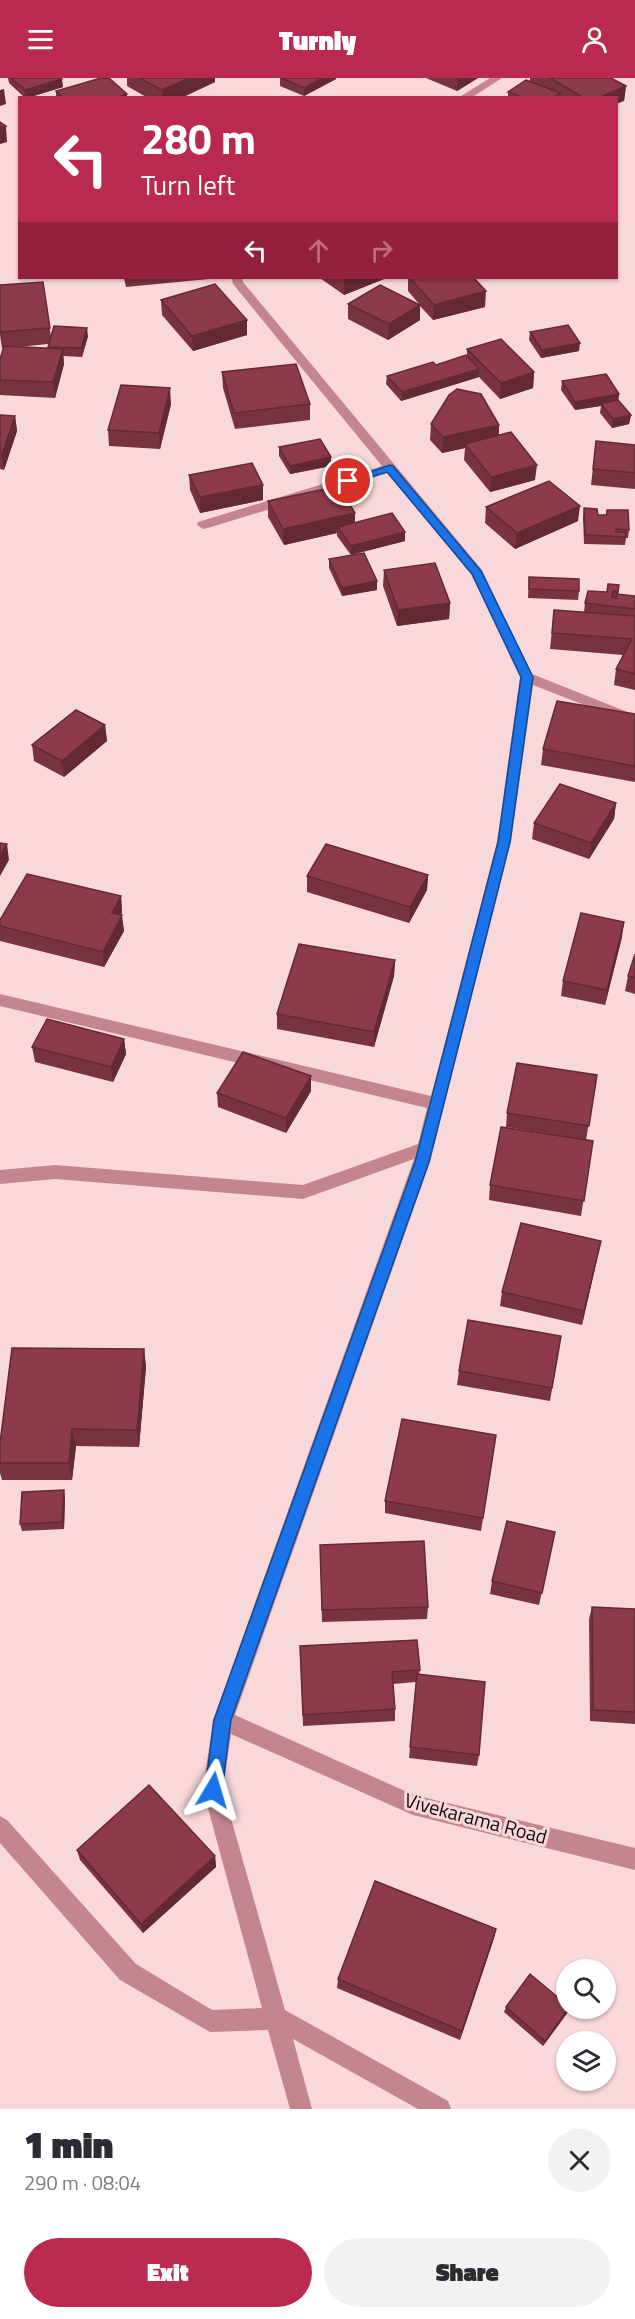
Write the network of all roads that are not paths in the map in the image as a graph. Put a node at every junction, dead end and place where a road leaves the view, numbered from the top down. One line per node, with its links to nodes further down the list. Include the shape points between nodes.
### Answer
1 (498, 78): 2 (street)
2 (466, 96)
3 (237, 279): 4 (street)
4 (390, 468): 5 (street); 6 (street, via 477,573)
5 (203, 525)
6 (527, 677): 7 (street); 9 (street, via 504,842)
7 (635, 720)
8 (0, 1000): 9 (street)
9 (437, 1104): 10 (street)
10 (426, 1148): 11 (street, via 303,1192 55,1172); 12 (street)
11 (0, 1177)
12 (223, 1720): 14 (street, Vivekarama Road, via 413,1805); 15 (street, via 213,1790)
13 (0, 1827): 15 (street, via 128,1972 210,2021)
14 (635, 1859)
15 (278, 2018): 16 (street); 17 (street)
16 (301, 2109)
17 (440, 2109)

